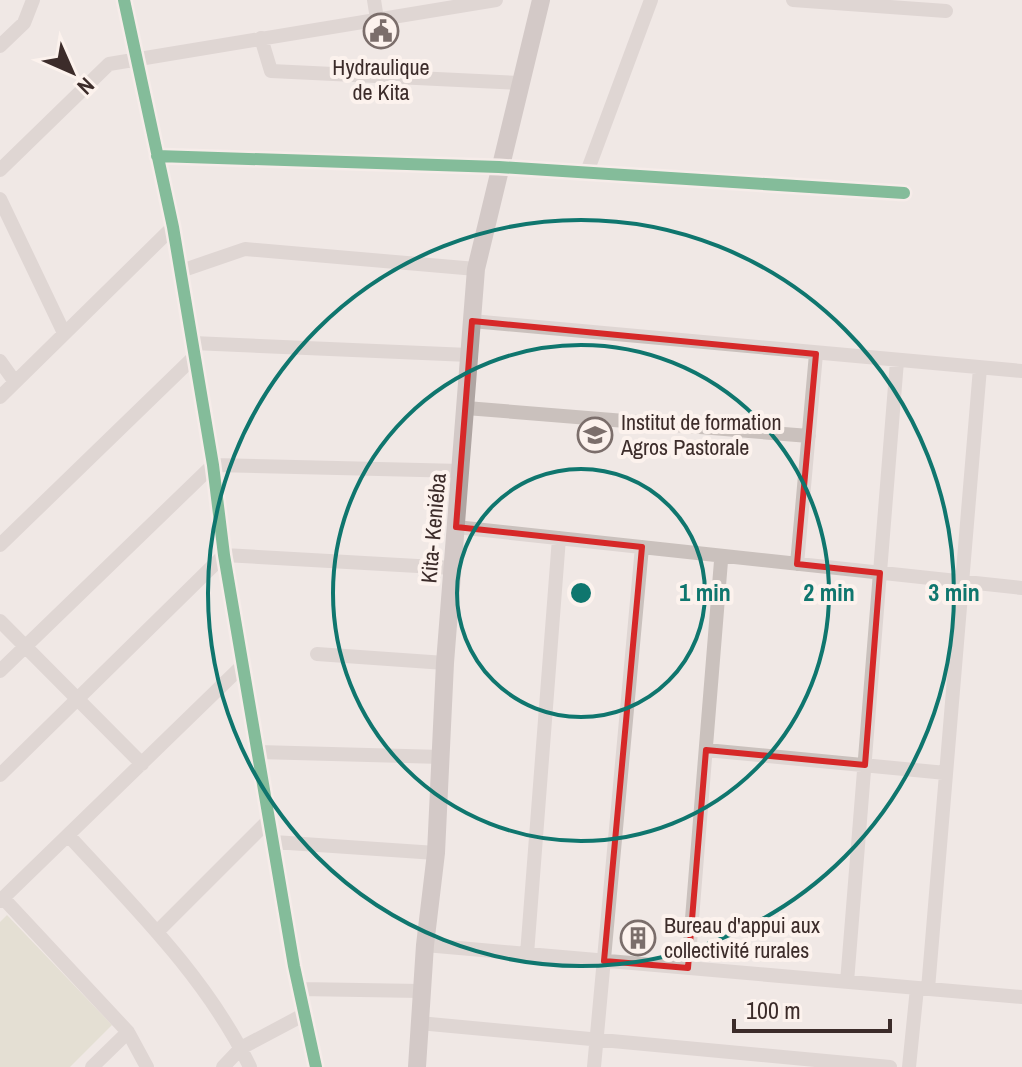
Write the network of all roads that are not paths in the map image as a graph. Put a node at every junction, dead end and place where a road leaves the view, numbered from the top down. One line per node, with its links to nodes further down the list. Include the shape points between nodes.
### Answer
1 (33, 0): 12 (street, via 24,23)
2 (124, 0): 13 (street)
3 (374, 0): 10 (street)
4 (496, 0): 10 (street)
5 (541, 0): 14 (main road, Kita- Keniéba)
6 (651, 0): 18 (street)
7 (793, 0): 8 (street)
8 (892, 4): 9 (street)
9 (946, 11)
10 (377, 19): 11 (street)
11 (261, 38): 13 (street); 14 (street, via 271,71)
12 (0, 46)
13 (136, 59): 15 (street); 17 (street, via 109,64)
14 (520, 83): 16 (main road, Kita- Keniéba)
15 (157, 156): 16 (street); 21 (street)
16 (499, 167): 18 (street); 22 (main road, Kita- Keniéba)
17 (0, 170)
18 (587, 172): 19 (street)
19 (904, 193)
20 (0, 199): 25 (street)
21 (173, 227): 23 (street); 25 (street)
22 (476, 269): 23 (street, via 245,249); 24 (main road, Kita- Keniéba)
23 (181, 271): 26 (street)
24 (472, 321): 27 (street); 28 (main road, Kita- Keniéba)
25 (64, 333): 33 (street)
26 (194, 349): 28 (street); 37 (street); 41 (street)
27 (816, 354): 30 (street); 36 (street)
28 (469, 355): 35 (main road, Kita- Keniéba)
29 (0, 361): 33 (street)
30 (897, 361): 31 (street); 47 (street)
31 (980, 368): 32 (street); 48 (street)
32 (1022, 371)
33 (15, 382): 34 (street)
34 (0, 397)
35 (466, 408): 36 (street); 38 (main road, Kita- Keniéba)
36 (809, 436): 45 (street)
37 (213, 465): 38 (street); 43 (street); 51 (street)
38 (462, 471): 39 (main road, Kita- Keniéba)
39 (456, 527): 40 (street); 46 (main road, Kita- Keniéba)
40 (559, 538): 42 (street); 71 (street)
41 (0, 545)
42 (642, 547): 45 (street); 72 (street)
43 (224, 555): 46 (street); 54 (street); 56 (street)
44 (721, 561): 57 (street)
45 (797, 564): 47 (street)
46 (453, 568): 53 (main road, Kita- Keniéba)
47 (880, 573): 48 (street); 61 (street)
48 (962, 582): 49 (street); 62 (street)
49 (1022, 588)
50 (0, 621): 51 (street)
51 (25, 647): 55 (street); 56 (street)
52 (317, 654): 53 (street)
53 (445, 663): 59 (main road, Kita- Keniéba)
54 (243, 665): 58 (street); 60 (street)
55 (0, 671)
56 (77, 699): 60 (street); 63 (street)
57 (706, 750): 61 (street); 73 (street)
58 (258, 752): 59 (street); 64 (street)
59 (442, 757): 67 (main road, Kita- Keniéba)
60 (142, 764): 65 (street)
61 (865, 765): 62 (street); 74 (street)
62 (946, 773): 75 (street)
63 (0, 775)
64 (270, 819): 66 (street); 69 (street)
65 (68, 835): 68 (street); 69 (street)
66 (274, 842): 67 (street); 76 (street)
67 (436, 853): 70 (main road, Kita- Keniéba)
68 (2, 899): 81 (street)
69 (157, 932): 83 (street, via 205,990)
70 (425, 945): 71 (street); 77 (main road, Kita- Keniéba)
71 (527, 954): 72 (street)
72 (604, 961): 73 (street); 82 (street)
73 (688, 968): 74 (street)
74 (847, 982): 75 (street)
75 (922, 988): 78 (street); 92 (street)
76 (299, 989): 77 (street); 79 (street)
77 (421, 991): 80 (main road, Kita- Keniéba)
78 (1022, 997)
79 (305, 1014): 83 (street); 88 (street)
80 (419, 1023): 82 (street); 89 (main road, Kita- Keniéba)
81 (128, 1032): 84 (street); 85 (street)
82 (597, 1039): 90 (street); 91 (street)
83 (241, 1048): 86 (street); 87 (street)
84 (92, 1067)
85 (147, 1067)
86 (223, 1067)
87 (250, 1067)
88 (316, 1067)
89 (417, 1067)
90 (594, 1067)
91 (890, 1067)
92 (909, 1067)

